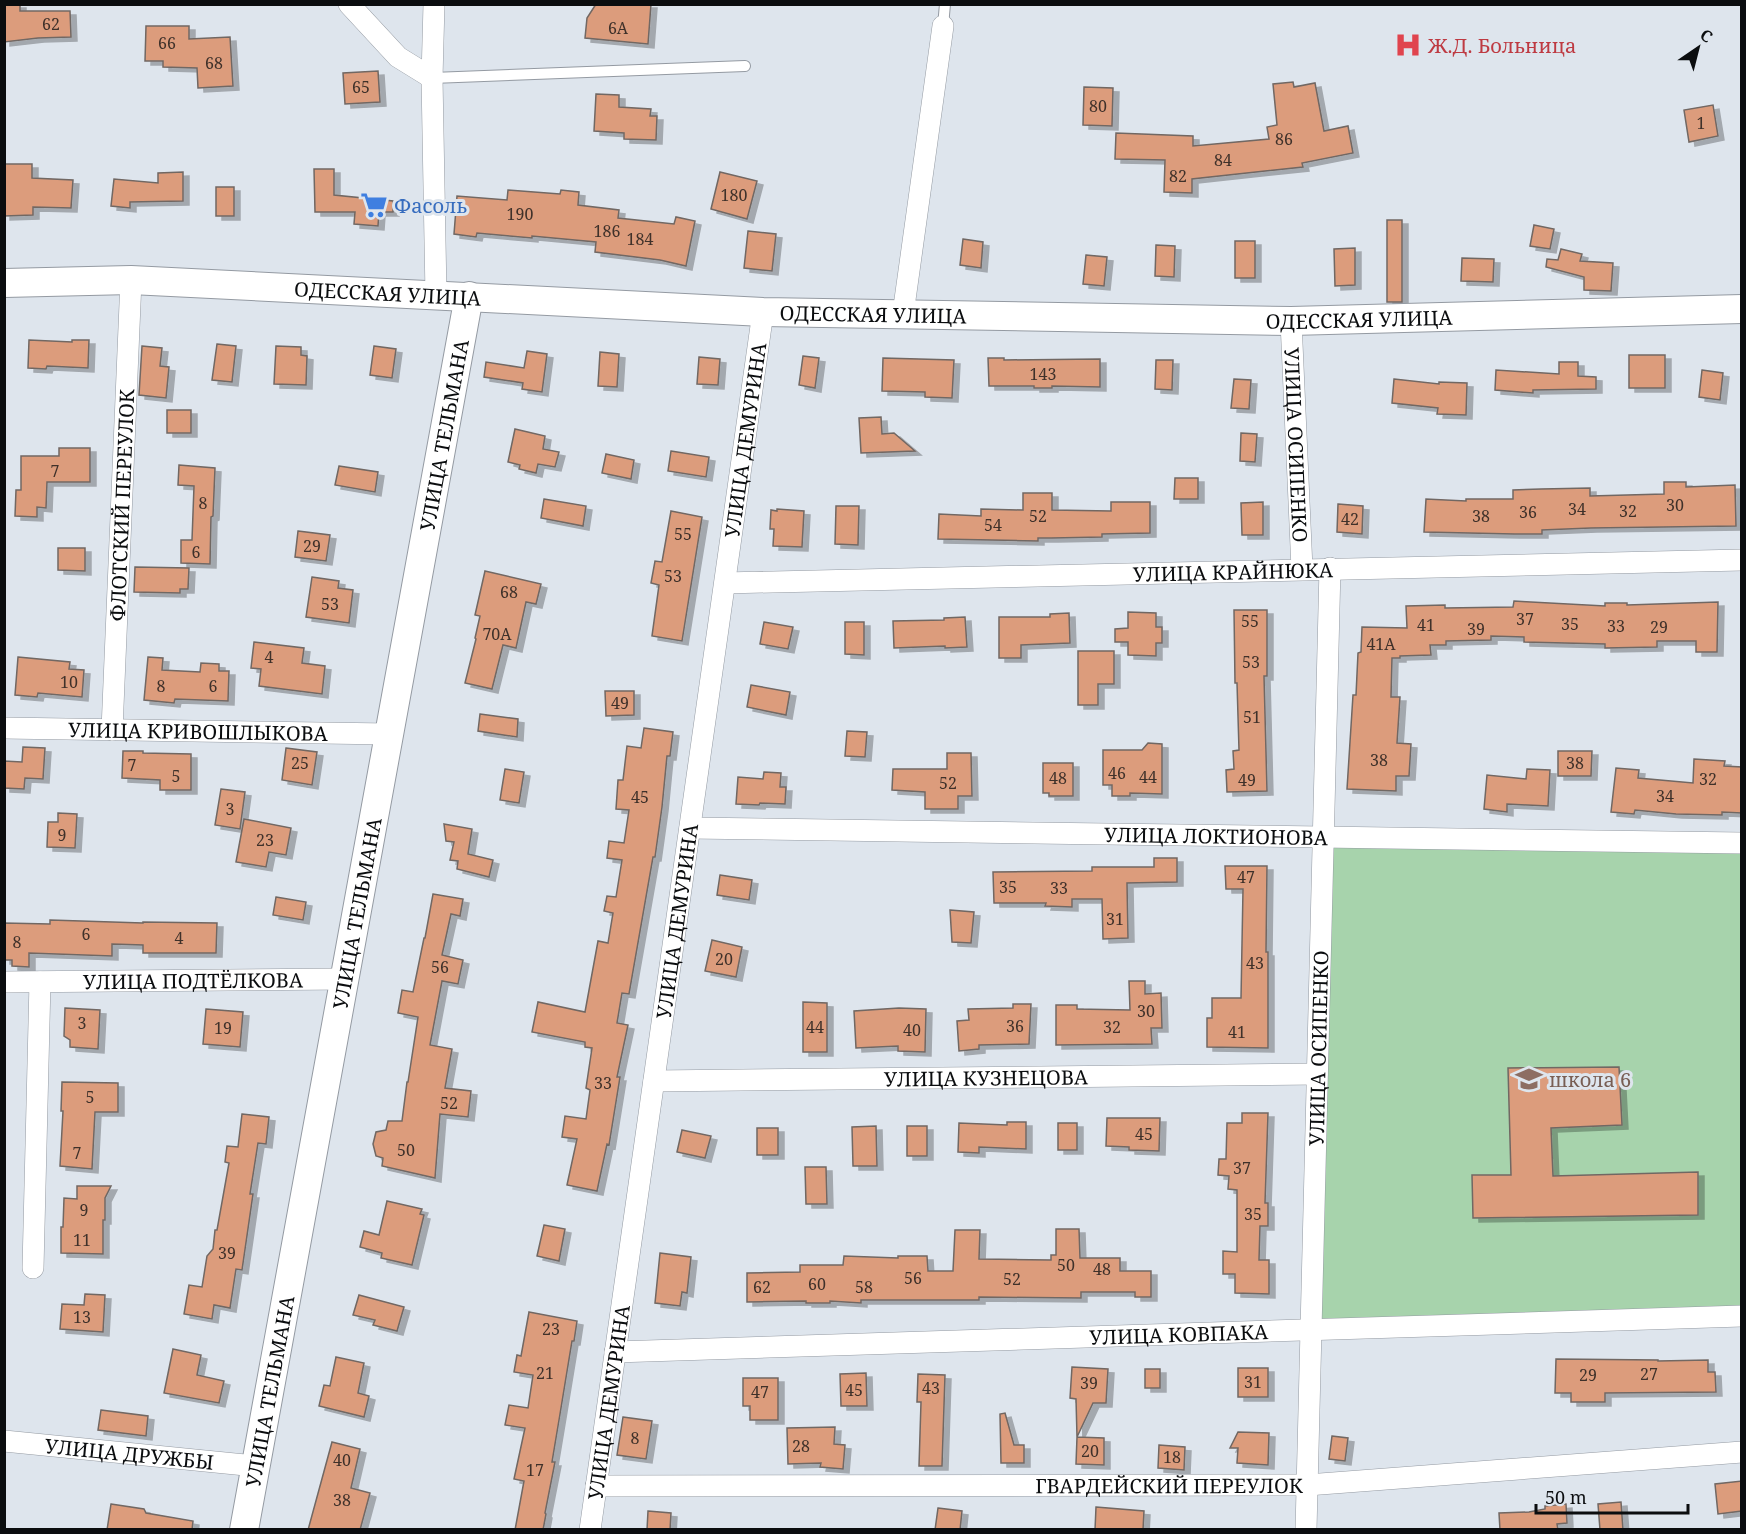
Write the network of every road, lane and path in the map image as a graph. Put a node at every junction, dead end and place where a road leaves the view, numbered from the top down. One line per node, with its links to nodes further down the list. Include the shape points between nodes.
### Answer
1 (350, 4): 6 (street, via 398,57)
2 (434, 4): 6 (street)
3 (945, 4): 4 (lane)
4 (943, 26): 13 (street)
5 (745, 66): 6 (lane)
6 (432, 78): 9 (street)
7 (131, 280): 8 (main road, ОДЕССКАЯ УЛИЦА); 9 (main road, ОДЕССКАЯ УЛИЦА); 20 (street, ФЛОТСКИЙ ПЕРЕУЛОК)
8 (4, 283)
9 (436, 295): 10 (main road, ОДЕССКАЯ УЛИЦА)
10 (469, 296): 12 (main road, ОДЕССКАЯ УЛИЦА); 21 (main road, УЛИЦА ТЕЛЬМАНА)
11 (1742, 309): 14 (main road, ОДЕССКАЯ УЛИЦА)
12 (763, 312): 13 (main road, ОДЕССКАЯ УЛИЦА); 18 (street, УЛИЦА ДЕМУРИНА)
13 (903, 314): 14 (main road, ОДЕССКАЯ УЛИЦА)
14 (1291, 321): 17 (street, УЛИЦА ОСИПЕНКО)
15 (1742, 560): 16 (street, УЛИЦА КРАЙНЮКА)
16 (1330, 568): 17 (street, УЛИЦА КРАЙНЮКА); 23 (street, УЛИЦА ОСИПЕНКО)
17 (1302, 569): 18 (street, УЛИЦА КРАЙНЮКА)
18 (724, 583): 22 (street, УЛИЦА ДЕМУРИНА)
19 (4, 728): 20 (street, УЛИЦА КРИВОШЛЫКОВА)
20 (112, 730): 21 (street, УЛИЦА КРИВОШЛЫКОВА)
21 (389, 734): 25 (main road, УЛИЦА ТЕЛЬМАНА)
22 (690, 828): 23 (street, УЛИЦА ЛОКТИОНОВА); 29 (street, УЛИЦА ДЕМУРИНА)
23 (1323, 837): 24 (street, УЛИЦА ЛОКТИОНОВА); 28 (street, УЛИЦА ОСИПЕНКО)
24 (1742, 843)
25 (345, 979): 27 (street, УЛИЦА ПОДТЁЛКОВА); 36 (main road, УЛИЦА ТЕЛЬМАНА)
26 (4, 982): 27 (street, УЛИЦА ПОДТЁЛКОВА)
27 (40, 982): 30 (street)
28 (1317, 1074): 29 (street, УЛИЦА КУЗНЕЦОВА); 32 (street, УЛИЦА ОСИПЕНКО)
29 (654, 1081): 33 (street, УЛИЦА ДЕМУРИНА)
30 (33, 1269)
31 (1742, 1316): 32 (street, УЛИЦА КОВПАКА)
32 (1311, 1330): 33 (street, УЛИЦА КОВПАКА); 37 (street, УЛИЦА ОСИПЕНКО)
33 (615, 1352): 38 (street, УЛИЦА ДЕМУРИНА)
34 (4, 1441): 36 (street, УЛИЦА ДРУЖБЫ)
35 (1742, 1452): 37 (street, ГВАРДЕЙСКИЙ ПЕРЕУЛОК)
36 (256, 1466): 39 (main road, УЛИЦА ТЕЛЬМАНА)
37 (1307, 1485): 38 (street, ГВАРДЕЙСКИЙ ПЕРЕУЛОК); 41 (street, УЛИЦА ОСИПЕНКО)
38 (596, 1486): 40 (street, УЛИЦА ДЕМУРИНА)
39 (244, 1530)
40 (590, 1530)
41 (1306, 1530)

